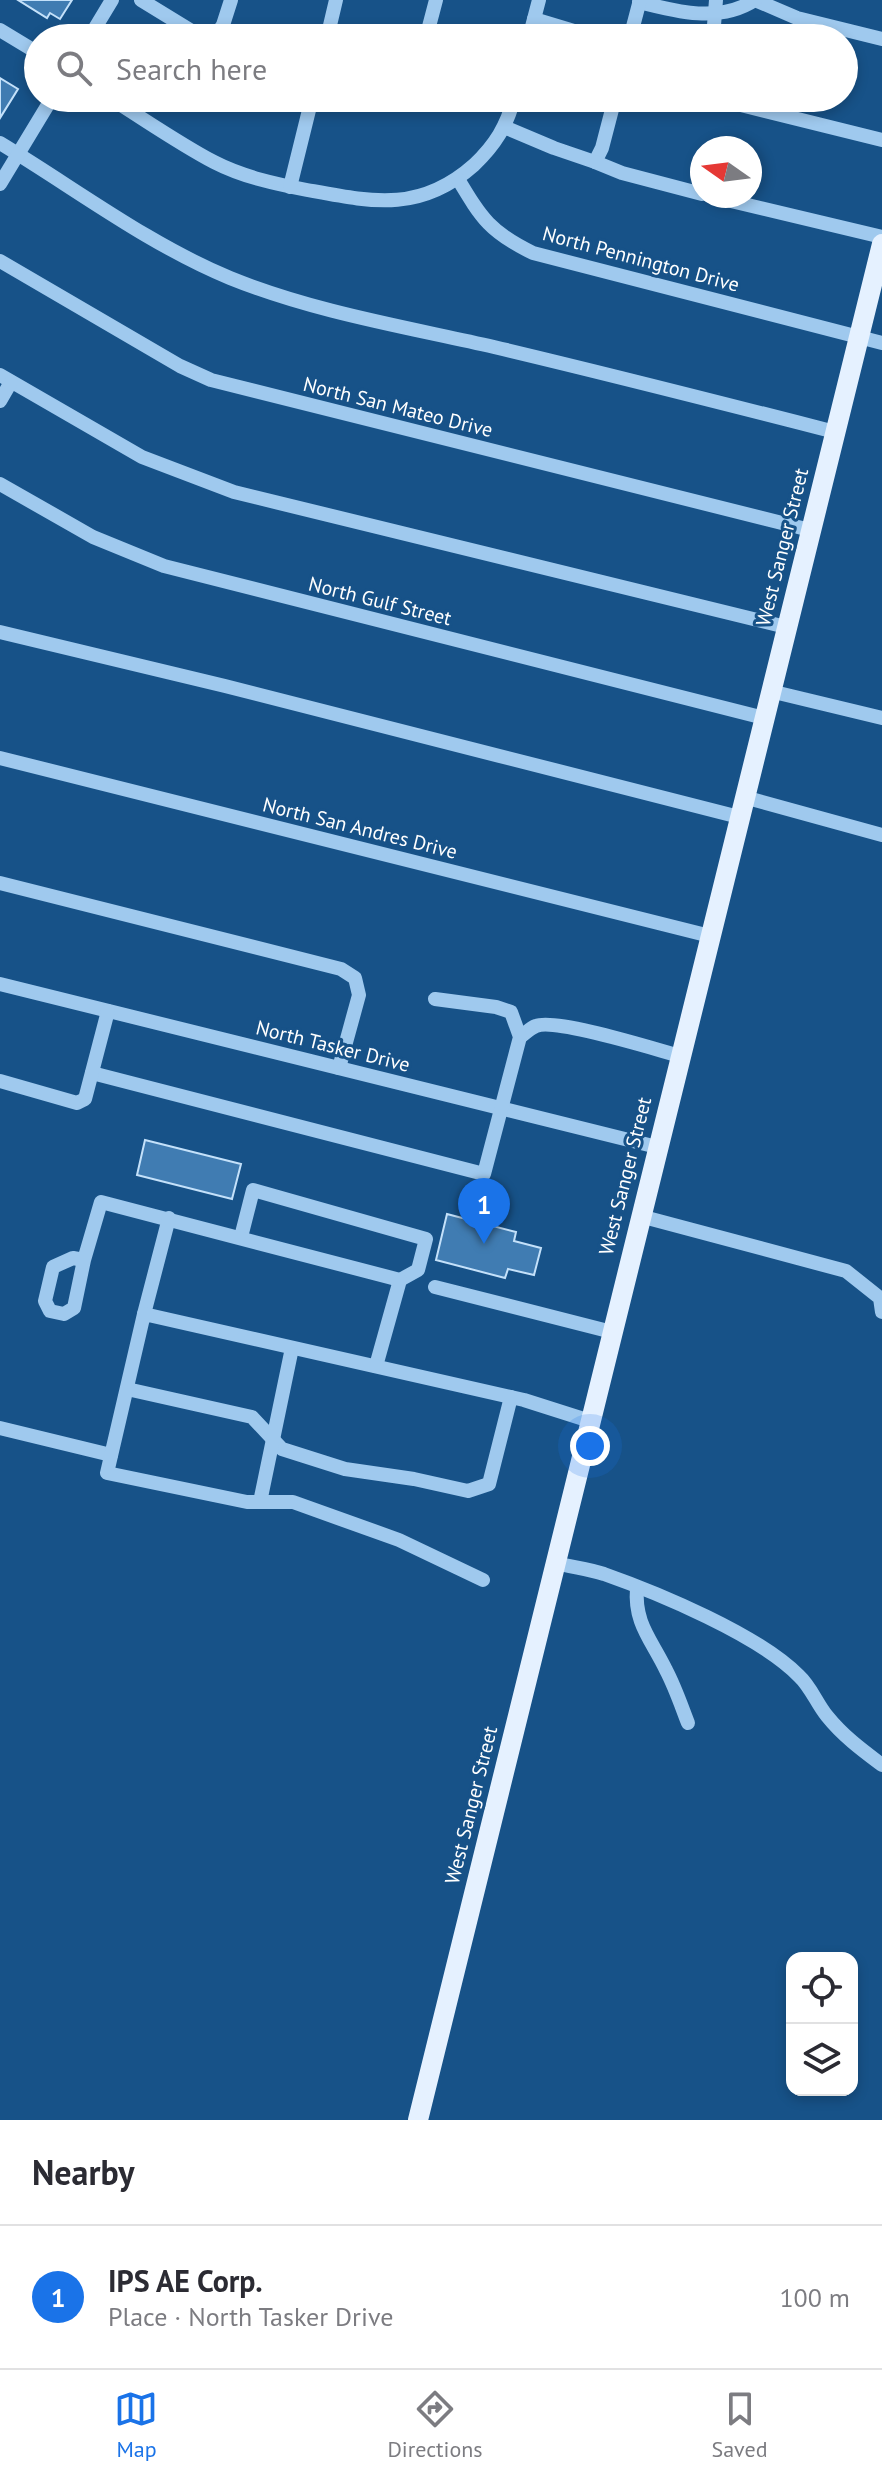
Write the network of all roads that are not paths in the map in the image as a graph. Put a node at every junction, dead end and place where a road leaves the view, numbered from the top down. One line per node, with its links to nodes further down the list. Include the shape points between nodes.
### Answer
1 (112, 0): 11 (street)
2 (141, 0): 12 (street)
3 (231, 0): 13 (street)
4 (336, 0): 14 (street)
5 (436, 0): 15 (street)
6 (539, 0): 10 (street)
7 (755, 0): 9 (street, via 741,10); 19 (street)
8 (640, 1): 9 (street, via 670,10); 18 (street)
9 (715, 7)
10 (534, 19): 16 (street); 17 (street)
11 (97, 24)
12 (180, 24)
13 (223, 24)
14 (330, 24)
15 (430, 24)
16 (533, 24)
17 (551, 24)
18 (634, 24)
19 (821, 24)
20 (0, 30): 23 (street)
21 (858, 33): 22 (street)
22 (882, 39)
23 (24, 45)
24 (44, 112): 33 (street)
25 (133, 112): 37 (street, via 215,163)
26 (309, 112): 37 (street)
27 (509, 112): 30 (street)
28 (611, 112): 34 (street)
29 (769, 112): 31 (street)
30 (504, 127): 34 (street); 35 (street, via 498,140)
31 (882, 140)
32 (0, 143): 33 (street)
33 (18, 154): 36 (street); 47 (street, via 194,262 262,289)
34 (595, 162): 38 (street)
35 (458, 179): 37 (street, via 432,193 384,201); 43 (street, North Pennington Drive, via 501,238 533,253)
36 (0, 184)
37 (290, 187)
38 (690, 191)
39 (760, 208): 40 (street)
40 (882, 237)
41 (882, 244): 43 (main road, West Sanger Street)
42 (0, 261): 49 (street, North San Mateo Drive, via 211,380)
43 (859, 337): 44 (street, North Pennington Drive); 47 (main road, West Sanger Street)
44 (882, 343)
45 (6, 379): 46 (street); 50 (street, via 142,457 234,492)
46 (0, 401)
47 (835, 432): 49 (main road, West Sanger Street)
48 (0, 484): 53 (street, North Gulf Street, via 93,537 164,566)
49 (810, 530): 50 (main road, West Sanger Street)
50 (786, 627): 52 (main road, West Sanger Street)
51 (0, 632): 56 (street)
52 (770, 691): 53 (main road, West Sanger Street); 54 (street)
53 (764, 718): 56 (main road, West Sanger Street)
54 (882, 718)
55 (0, 758): 59 (street, North San Andres Drive)
56 (741, 807): 57 (street); 59 (main road, West Sanger Street)
57 (882, 835)
58 (0, 883): 65 (street, via 341,969 355,978 359,995)
59 (710, 936): 64 (main road, West Sanger Street)
60 (0, 984): 62 (street, North Tasker Drive)
61 (435, 999): 63 (street, via 511,1012)
62 (108, 1011): 65 (street, North Tasker Drive); 66 (street)
63 (520, 1037): 64 (street, via 546,1024); 68 (street)
64 (680, 1056): 69 (main road, West Sanger Street)
65 (339, 1068): 68 (street, North Tasker Drive)
66 (92, 1073): 67 (street, via 85,1099 77,1103); 68 (street, via 484,1174)
67 (0, 1081)
68 (501, 1108): 69 (street, North Tasker Drive)
69 (657, 1147): 70 (main road, West Sanger Street)
70 (640, 1216): 76 (street, via 846,1271); 78 (main road, West Sanger Street)
71 (169, 1218): 72 (street); 73 (street, via 101,1202); 77 (street)
72 (241, 1237): 74 (street); 74 (street, via 253,1190 426,1239 418,1270)
73 (84, 1260)
74 (400, 1280): 80 (street)
75 (435, 1287): 78 (street)
76 (881, 1302)
77 (144, 1314): 79 (street); 81 (street)
78 (612, 1332): 83 (main road, West Sanger Street)
79 (292, 1348): 80 (street); 85 (street)
80 (376, 1366): 82 (street)
81 (127, 1389): 85 (street, via 252,1417); 86 (street)
82 (511, 1397): 83 (street); 85 (street, via 489,1484 468,1491 345,1469 282,1449)
83 (590, 1421): 88 (main road, West Sanger Street)
84 (0, 1428): 86 (street)
85 (274, 1441): 87 (street)
86 (111, 1455): 87 (street, via 107,1473)
87 (260, 1502): 89 (street, via 293,1502 399,1540)
88 (556, 1563): 90 (street); 93 (main road, West Sanger Street)
89 (483, 1580)
90 (637, 1588): 91 (street, via 638,1618); 92 (street, via 775,1655 801,1677 853,1744)
91 (688, 1723)
92 (882, 1765)
93 (418, 2120)

